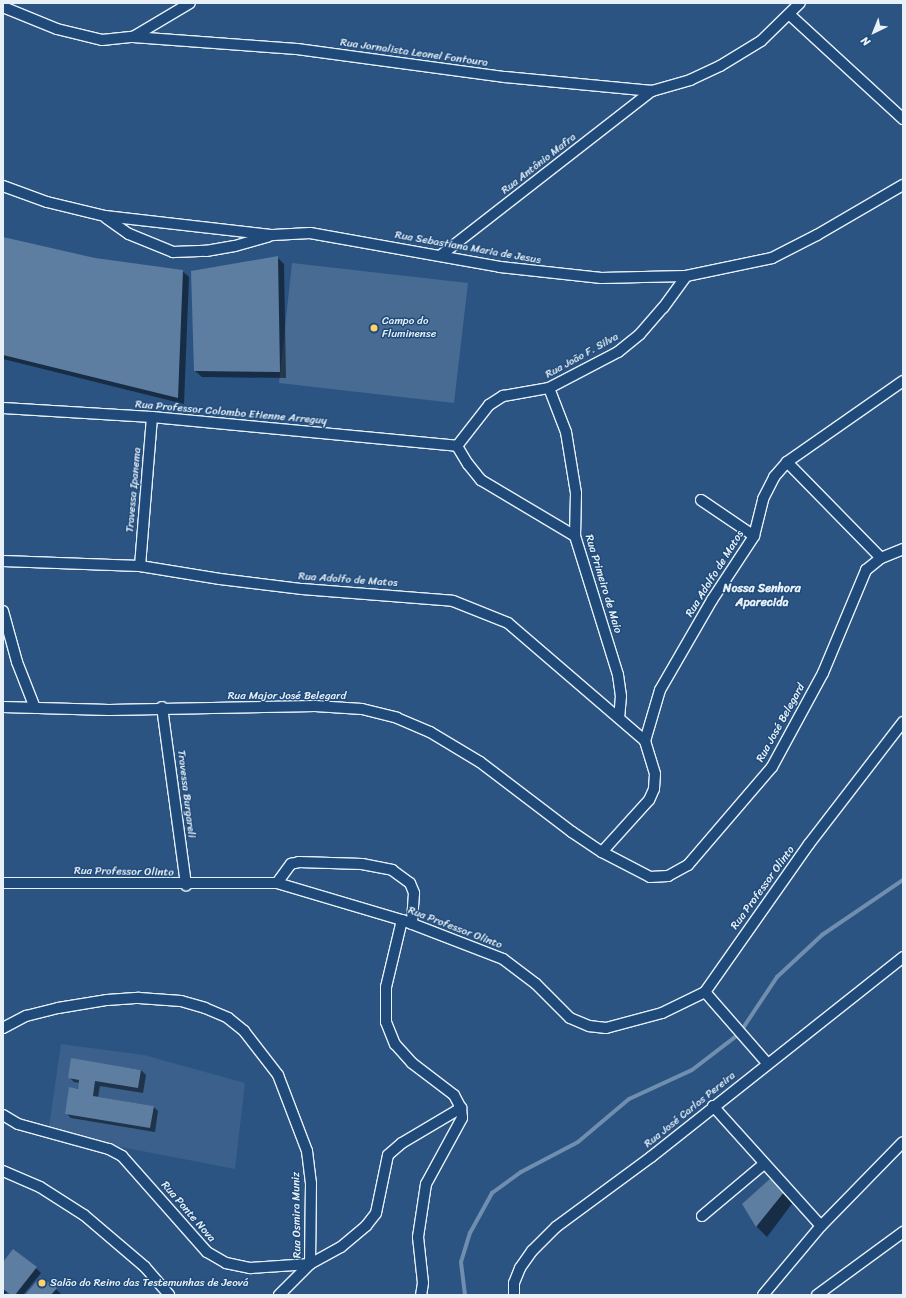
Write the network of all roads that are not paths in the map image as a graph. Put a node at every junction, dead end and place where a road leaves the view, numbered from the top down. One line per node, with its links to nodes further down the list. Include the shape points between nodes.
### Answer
1 (190, 3): 5 (street)
2 (800, 3): 4 (street, Rua Jornalista Leonel Fontoura)
3 (3, 7): 5 (street, Rua Jornalista Leonel Fontoura, via 57,29 102,40)
4 (790, 15): 6 (street, Rua Jornalista Leonel Fontoura, via 761,40 720,66 690,80); 7 (street)
5 (132, 37): 6 (street, Rua Jornalista Leonel Fontoura, via 297,49 505,78)
6 (652, 91): 12 (street, Rua Antônio Mafra)
7 (903, 119)
8 (903, 185): 13 (street, Rua Sebastiana Maria de Jesus, via 824,232 772,258)
9 (3, 186): 10 (street, Rua Sebastiana Maria de Jesus, via 47,202)
10 (105, 216): 11 (street, Rua Sebastiana Maria de Jesus); 11 (street, Rua Sebastiana Maria de Jesus, via 128,234 173,252 220,249)
11 (273, 235): 12 (street, Rua Sebastiana Maria de Jesus, via 310,233)
12 (441, 255): 13 (street, Rua Sebastiana Maria de Jesus, via 500,267 594,278)
13 (686, 276): 15 (street, Rua João F. Silva, via 640,334 618,352)
14 (903, 381): 19 (street, Rua Adolfo de Matos)
15 (549, 388): 18 (street, Rua João F. Silva, via 503,396 489,405); 21 (street, Rua Primeiro de Maio, via 566,432 576,493)
16 (3, 408): 17 (street, Rua Professor Colombo Etienne Arreguy)
17 (152, 417): 18 (street, Rua Professor Colombo Etienne Arreguy); 26 (street, Travessa Ipanema)
18 (457, 446): 21 (street, via 481,480)
19 (787, 462): 22 (street, Rua Adolfo de Matos, via 774,477 763,499); 24 (street)
20 (701, 500): 22 (street)
21 (575, 536): 31 (street, Rua Primeiro de Maio, via 618,675 621,696)
22 (754, 536): 33 (street, Rua Adolfo de Matos, via 712,600 660,690)
23 (903, 549): 24 (street, Rua José Belegard)
24 (881, 558): 34 (street, Rua José Belegard, via 866,570 823,672 772,766 688,865 668,876 650,877)
25 (3, 561): 26 (street, Rua Adolfo de Matos)
26 (140, 566): 31 (street, Rua Adolfo de Matos, via 302,589 453,601 508,622)
27 (3, 612): 30 (street, via 17,662)
28 (3, 707): 30 (street, Rua Major José Belegard)
29 (162, 707): 30 (street, Rua Major José Belegard, via 109,710); 34 (street, Rua Major José Belegard, via 314,706 362,709 397,718 430,732 480,762); 37 (street, Travessa Burgareli)
30 (36, 708)
31 (619, 717): 33 (street, Rua Adolfo de Matos)
32 (903, 722): 40 (street, Rua Professor Olinto, via 809,844)
33 (645, 741): 34 (street, via 655,774 654,789 649,800)
34 (602, 852)
35 (3, 883): 37 (street, Rua Professor Olinto)
36 (277, 883): 37 (street, Rua Professor Olinto); 38 (street, Rua Professor Olinto); 38 (street, via 291,864 299,862 362,864 392,870 410,883 414,893)
37 (186, 885)
38 (407, 922): 40 (street, Rua Professor Olinto, via 504,959 536,984 570,1018 589,1026 606,1028 662,1013); 44 (street, via 386,988 386,1022 395,1044 412,1063 454,1094)
39 (903, 957): 42 (street, Rua José Carlos Pereira)
40 (705, 992): 42 (street)
41 (3, 1028): 52 (street, Rua Osmira Muniz, via 26,1016 58,1008 139,998 181,1002 205,1008 228,1018 257,1045 278,1075 296,1117 307,1151 311,1183)
42 (767, 1064): 43 (street, Rua José Carlos Pereira)
43 (714, 1106): 47 (street); 56 (street, Rua José Carlos Pereira, via 542,1239 520,1268 514,1283)
44 (461, 1108): 52 (street, Rua Ponte Nova, via 402,1143 388,1155 376,1213 366,1226 341,1247); 55 (street, via 462,1118 456,1133 426,1184 418,1237)
45 (3, 1115): 52 (street, Rua Ponte Nova, via 18,1124 109,1149 122,1156 207,1252 226,1263 250,1268)
46 (903, 1142): 50 (street)
47 (764, 1164): 49 (street); 50 (street)
48 (3, 1171): 53 (street, via 40,1187 84,1215 145,1267)
49 (702, 1216)
50 (821, 1226): 57 (street)
51 (903, 1232): 58 (street)
52 (310, 1264): 54 (street, Rua Osmira Muniz)
53 (169, 1295)
54 (279, 1295)
55 (421, 1295)
56 (514, 1295)
57 (763, 1295)
58 (817, 1295)

